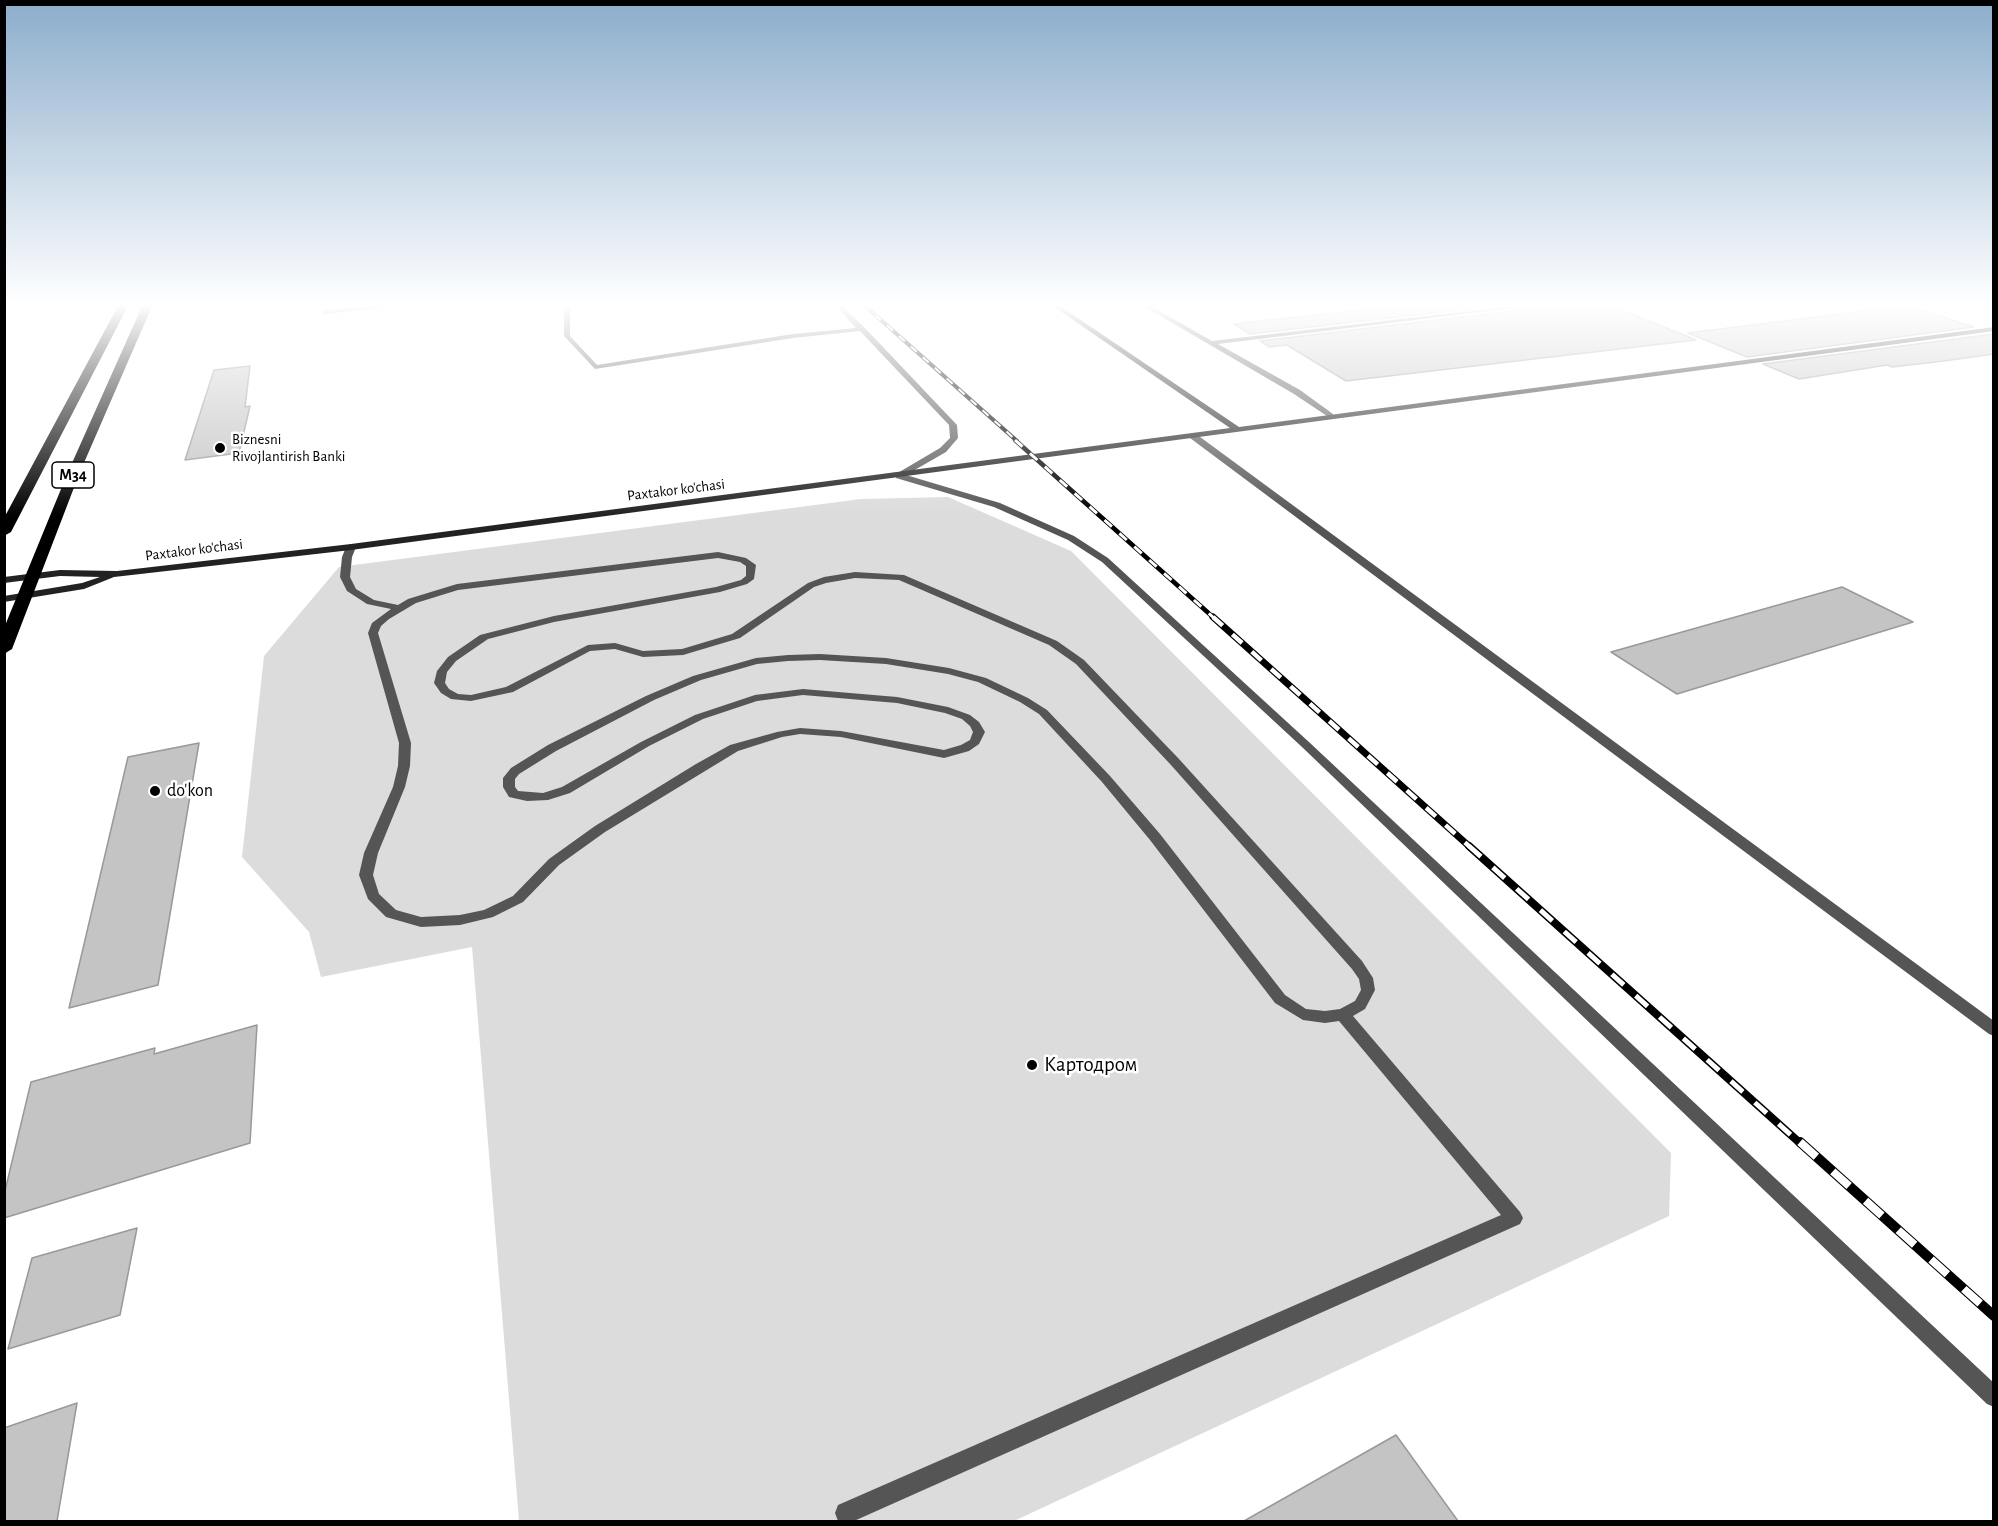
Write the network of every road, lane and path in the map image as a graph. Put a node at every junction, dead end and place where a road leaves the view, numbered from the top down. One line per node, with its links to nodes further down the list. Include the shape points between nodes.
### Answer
1 (87, 375): 11 (highway, M34)
2 (117, 375): 14 (highway, M34)
3 (906, 375): 10 (street, via 952,425 954,438 943,450)
4 (1158, 375): 8 (main road)
5 (1267, 375): 7 (street)
6 (1641, 375): 7 (main road, Paxtakor ko'chasi)
7 (1330, 416): 8 (main road, Paxtakor ko'chasi)
8 (1238, 430): 9 (main road, Paxtakor ko'chasi)
9 (1193, 436): 10 (main road, Paxtakor ko'chasi); 21 (street)
10 (898, 476): 12 (main road, Paxtakor ko'chasi); 22 (street, via 1035,520 1105,560)
11 (4, 532)
12 (351, 547): 13 (main road, Paxtakor ko'chasi); 18 (street, via 345,578 352,591 371,602)
13 (117, 574): 14 (main road, Paxtakor ko'chasi); 16 (main road, Paxtakor ko'chasi, via 84,586)
14 (33, 576): 15 (main road, Paxtakor ko'chasi); 16 (highway, M34)
15 (4, 580)
16 (26, 596): 17 (main road, Paxtakor ko'chasi); 19 (highway, M34)
17 (4, 600)
18 (398, 608): 20 (street, via 431,593 457,587 699,556 733,557 751,566 751,577 734,585 554,619 484,637 452,659 442,671 439,683 455,697 471,698 508,690 588,648 615,646 643,654 663,654 721,642 751,628 811,585 839,576 901,577 917,583 1053,643 1080,662 1357,965 1366,978 1368,990 1360,1005); 20 (street, via 376,625 373,633 401,725 404,766 370,853 366,876 373,896 391,914 421,922 488,914 518,899 554,862 600,829 700,767 734,748 781,734 830,732 944,754 975,742 979,732 975,724 948,710 897,700 803,692 755,698 699,717 566,790 544,797 527,797 513,794 509,787 509,778 515,771 552,748 697,678 756,661 788,658 886,661 982,680 1043,712 1155,837 1280,999 1303,1014)
19 (4, 649)
20 (1343, 1014): 23 (street, via 1514,1218)
21 (1994, 1030)
22 (1994, 1397)
23 (846, 1513)

